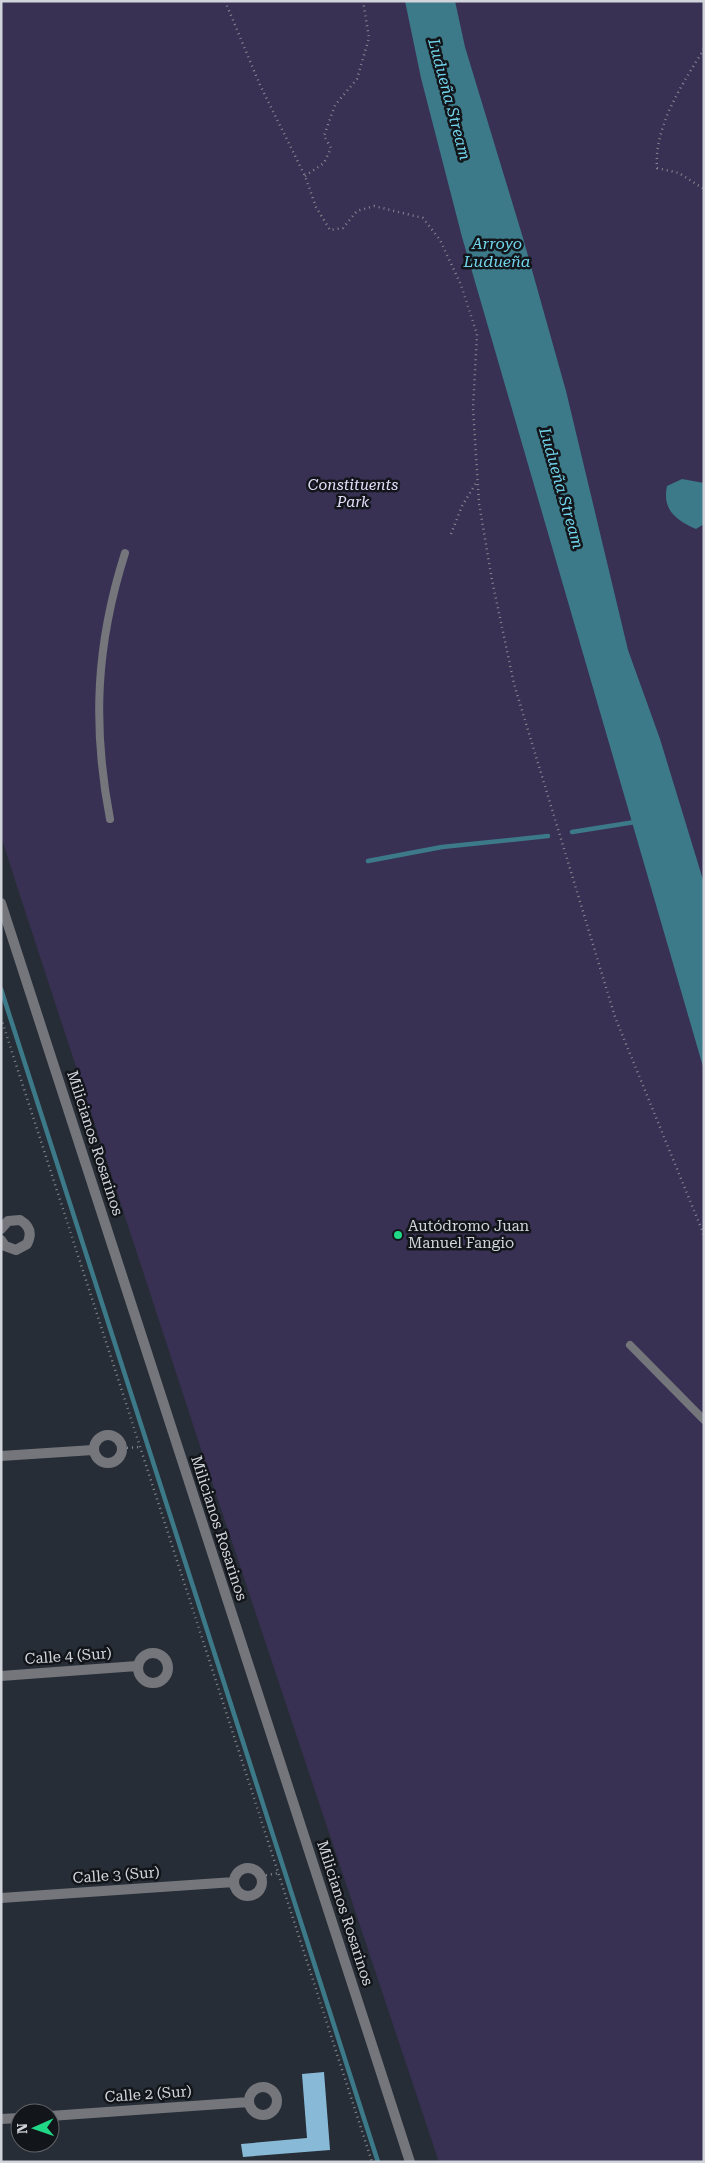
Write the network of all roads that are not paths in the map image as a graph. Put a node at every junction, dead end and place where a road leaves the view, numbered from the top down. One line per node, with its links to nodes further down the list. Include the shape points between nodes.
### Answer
1 (125, 553): 2 (lane, via 109,610 100,670 100,752)
2 (110, 819)
3 (1, 903): 16 (street, Milicianos Rosarinos)
4 (1, 1229): 5 (street, via 8,1221 20,1220 30,1233 27,1244 16,1250 5,1246)
5 (1, 1240)
6 (630, 1345): 7 (lane)
7 (704, 1420)
8 (93, 1450): 8 (street, via 97,1440 107,1435 118,1438 122,1448 119,1459 109,1464 98,1460); 9 (street)
9 (1, 1456)
10 (137, 1666): 11 (street, Calle 4 (Sur))
11 (1, 1676)
12 (234, 1882): 12 (street, via 238,1872 248,1867 261,1876 261,1887 254,1895 238,1892); 13 (street, Calle 3 (Sur))
13 (1, 1898)
14 (249, 2102): 15 (street, Calle 2 (Sur))
15 (60, 2115)
16 (410, 2162)

